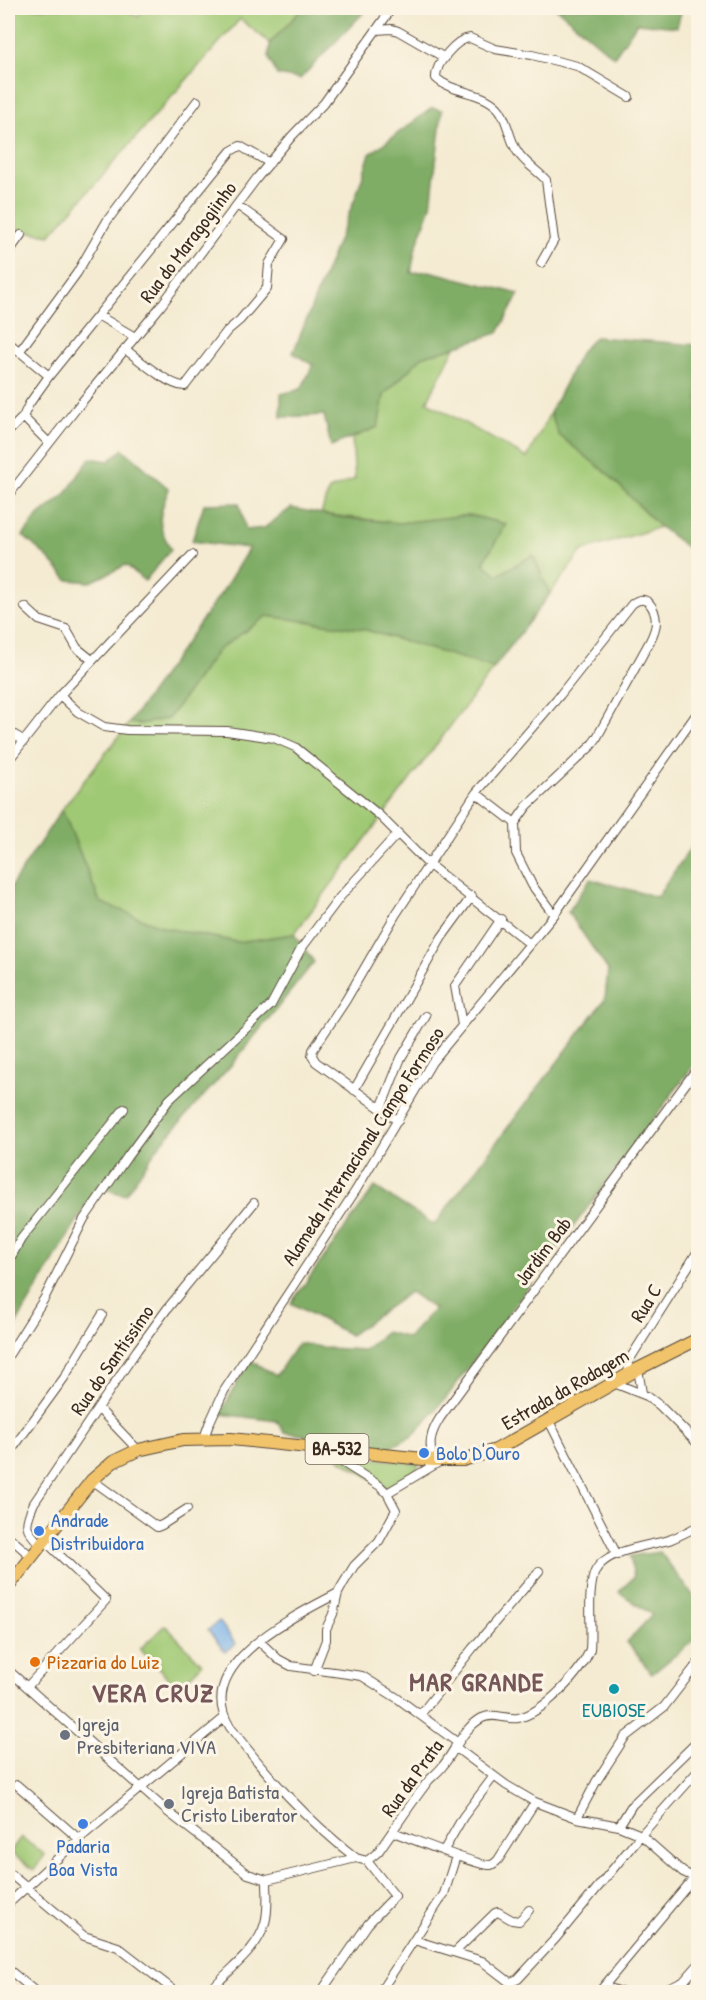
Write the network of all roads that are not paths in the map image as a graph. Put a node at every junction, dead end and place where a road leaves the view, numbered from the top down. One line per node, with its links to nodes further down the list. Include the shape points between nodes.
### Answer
1 (392, 8): 2 (street, Rua do Maragogiinho)
2 (376, 30): 3 (street, via 404,33); 6 (street, Rua do Maragogiinho, via 324,103)
3 (445, 58): 4 (street, via 458,43 470,38 495,49 577,66); 10 (street, via 436,70 436,78 496,106 516,150 547,182 554,240)
4 (629, 97)
5 (197, 101): 15 (street, via 107,221 78,273)
6 (270, 163): 7 (street, Rua do Maragogiinho); 11 (street, via 245,148 231,151)
7 (237, 205): 12 (street, Rua do Maragogiinho); 14 (street, via 284,239 269,264 267,288 260,298 227,331 185,387 165,378)
8 (21, 235): 9 (street)
9 (8, 253)
10 (542, 263)
11 (99, 316): 12 (street); 16 (street)
12 (135, 336): 14 (street, Rua do Maragogiinho)
13 (8, 342): 15 (street)
14 (125, 349): 19 (street, Rua do Maragogiinho)
15 (20, 352): 16 (street)
16 (49, 376): 17 (street)
17 (23, 417): 18 (street); 19 (street)
18 (8, 432)
19 (49, 443): 20 (street, Rua do Maragogiinho)
20 (8, 496)
21 (192, 555): 23 (street)
22 (25, 608): 23 (street, via 39,620 66,629 77,648)
23 (92, 660): 24 (street)
24 (60, 694): 27 (street); 31 (street, via 78,712 104,727 227,731 284,742 306,755)
25 (699, 712): 34 (street, Alameda Internacional Campo Formoso)
26 (8, 731): 27 (street)
27 (23, 740): 28 (street)
28 (8, 761)
29 (476, 793): 30 (street); 30 (street, via 632,604 637,599 651,604 656,623 650,641 603,729); 32 (street)
30 (515, 823): 34 (street, via 516,853 532,885)
31 (398, 833): 32 (street); 49 (street, via 340,897 301,949 271,1005 169,1100 84,1219 44,1299)
32 (428, 864): 33 (street); 40 (street, via 313,1050 316,1062)
33 (472, 896): 35 (street); 40 (street, via 438,943)
34 (554, 915): 36 (street, Alameda Internacional Campo Formoso)
35 (501, 919): 36 (street); 38 (street, via 455,986)
36 (530, 944): 38 (street, Alameda Internacional Campo Formoso)
37 (426, 1016): 41 (street, via 401,1058)
38 (462, 1025): 43 (street, Alameda Internacional Campo Formoso, via 432,1062)
39 (699, 1067): 60 (street, Jardim Bab, via 440,1418 430,1440 430,1450)
40 (354, 1090): 41 (street)
41 (381, 1108): 43 (street)
42 (124, 1109): 46 (street, via 21,1239)
43 (398, 1121): 55 (street, Alameda Internacional Campo Formoso, via 224,1391)
44 (254, 1203): 53 (street, Rua do Santissimo, via 167,1309)
45 (699, 1251): 50 (street, Rua C, via 628,1362)
46 (8, 1262)
47 (102, 1315): 59 (street, via 64,1378)
48 (699, 1339): 50 (main road, Estrada da Rodagem / BA-532)
49 (8, 1356)
50 (634, 1372): 51 (main road, Estrada da Rodagem / BA-532); 52 (street)
51 (614, 1383): 52 (street); 54 (main road, Estrada da Rodagem / BA-532)
52 (642, 1393): 56 (street)
53 (98, 1408): 58 (street); 66 (street, Rua do Santissimo, via 27,1518 28,1532)
54 (549, 1421): 60 (main road, Estrada da Rodagem / BA-532, via 496,1450 463,1460); 67 (street)
55 (204, 1438): 57 (main road, Estrada da Rodagem / BA-532); 58 (main road, Estrada da Rodagem / BA-532)
56 (699, 1444)
57 (318, 1447): 60 (main road, Estrada da Rodagem / BA-532); 62 (street)
58 (138, 1450): 61 (main road, Estrada da Rodagem / BA-532, via 113,1462)
59 (8, 1455)
60 (437, 1460): 62 (street)
61 (92, 1480): 63 (street, via 156,1527); 66 (main road, Estrada da Rodagem / BA-532)
62 (387, 1494): 71 (street, via 396,1510 394,1518)
63 (187, 1509)
64 (699, 1526): 67 (street)
65 (8, 1536): 68 (street)
66 (43, 1542): 68 (main road, Estrada da Rodagem / BA-532); 76 (street, Rua do Santissimo, via 106,1600)
67 (617, 1555): 80 (street, Rua da Prata, via 593,1576 590,1649 578,1670 535,1710 518,1718 488,1716 468,1729)
68 (32, 1557): 70 (main road, Estrada da Rodagem / BA-532)
69 (539, 1571): 77 (street)
70 (8, 1587)
71 (338, 1593): 72 (street); 75 (street)
72 (260, 1641): 75 (street, via 285,1664); 78 (street, via 224,1681)
73 (699, 1663): 86 (street, via 664,1707 625,1737)
74 (8, 1670): 76 (street)
75 (314, 1671): 77 (street, via 362,1676)
76 (27, 1687): 84 (street)
77 (420, 1715): 80 (street)
78 (224, 1718): 84 (street); 93 (street, via 288,1798)
79 (699, 1741): 87 (street, via 632,1805)
80 (456, 1745): 82 (street); 88 (street, Rua da Prata)
81 (699, 1771): 89 (street)
82 (494, 1776): 85 (street); 91 (street)
83 (17, 1785): 90 (street)
84 (140, 1788): 90 (street); 97 (street, via 248,1874)
85 (535, 1802): 86 (street); 92 (street, via 494,1864)
86 (578, 1818): 87 (street)
87 (619, 1826): 89 (street)
88 (393, 1832): 91 (street); 94 (street, Rua da Prata)
89 (641, 1835): 96 (street, via 683,1872); 102 (street, via 515,1981 508,1981 482,1961)
90 (79, 1839): 98 (street)
91 (444, 1850): 92 (street)
92 (456, 1856): 101 (street, via 444,1894)
93 (356, 1858): 94 (street); 97 (street)
94 (367, 1861): 109 (street, via 395,1896 368,1924)
95 (8, 1872): 98 (street)
96 (698, 1876): 105 (street)
97 (267, 1880): 108 (street, via 267,1913 260,1935)
98 (25, 1887): 99 (street); 107 (street, via 78,1931 118,1947)
99 (8, 1904)
100 (529, 1911): 102 (street, via 519,1921 495,1913)
101 (414, 1940): 102 (street); 110 (street)
102 (454, 1952)
103 (699, 1965): 112 (street, via 683,1982)
104 (8, 1969): 106 (street)
105 (602, 1989): 111 (street)
106 (36, 1992)
107 (176, 1992)
108 (209, 1992)
109 (321, 1992)
110 (380, 1992)
111 (621, 1992)
112 (661, 1992)

